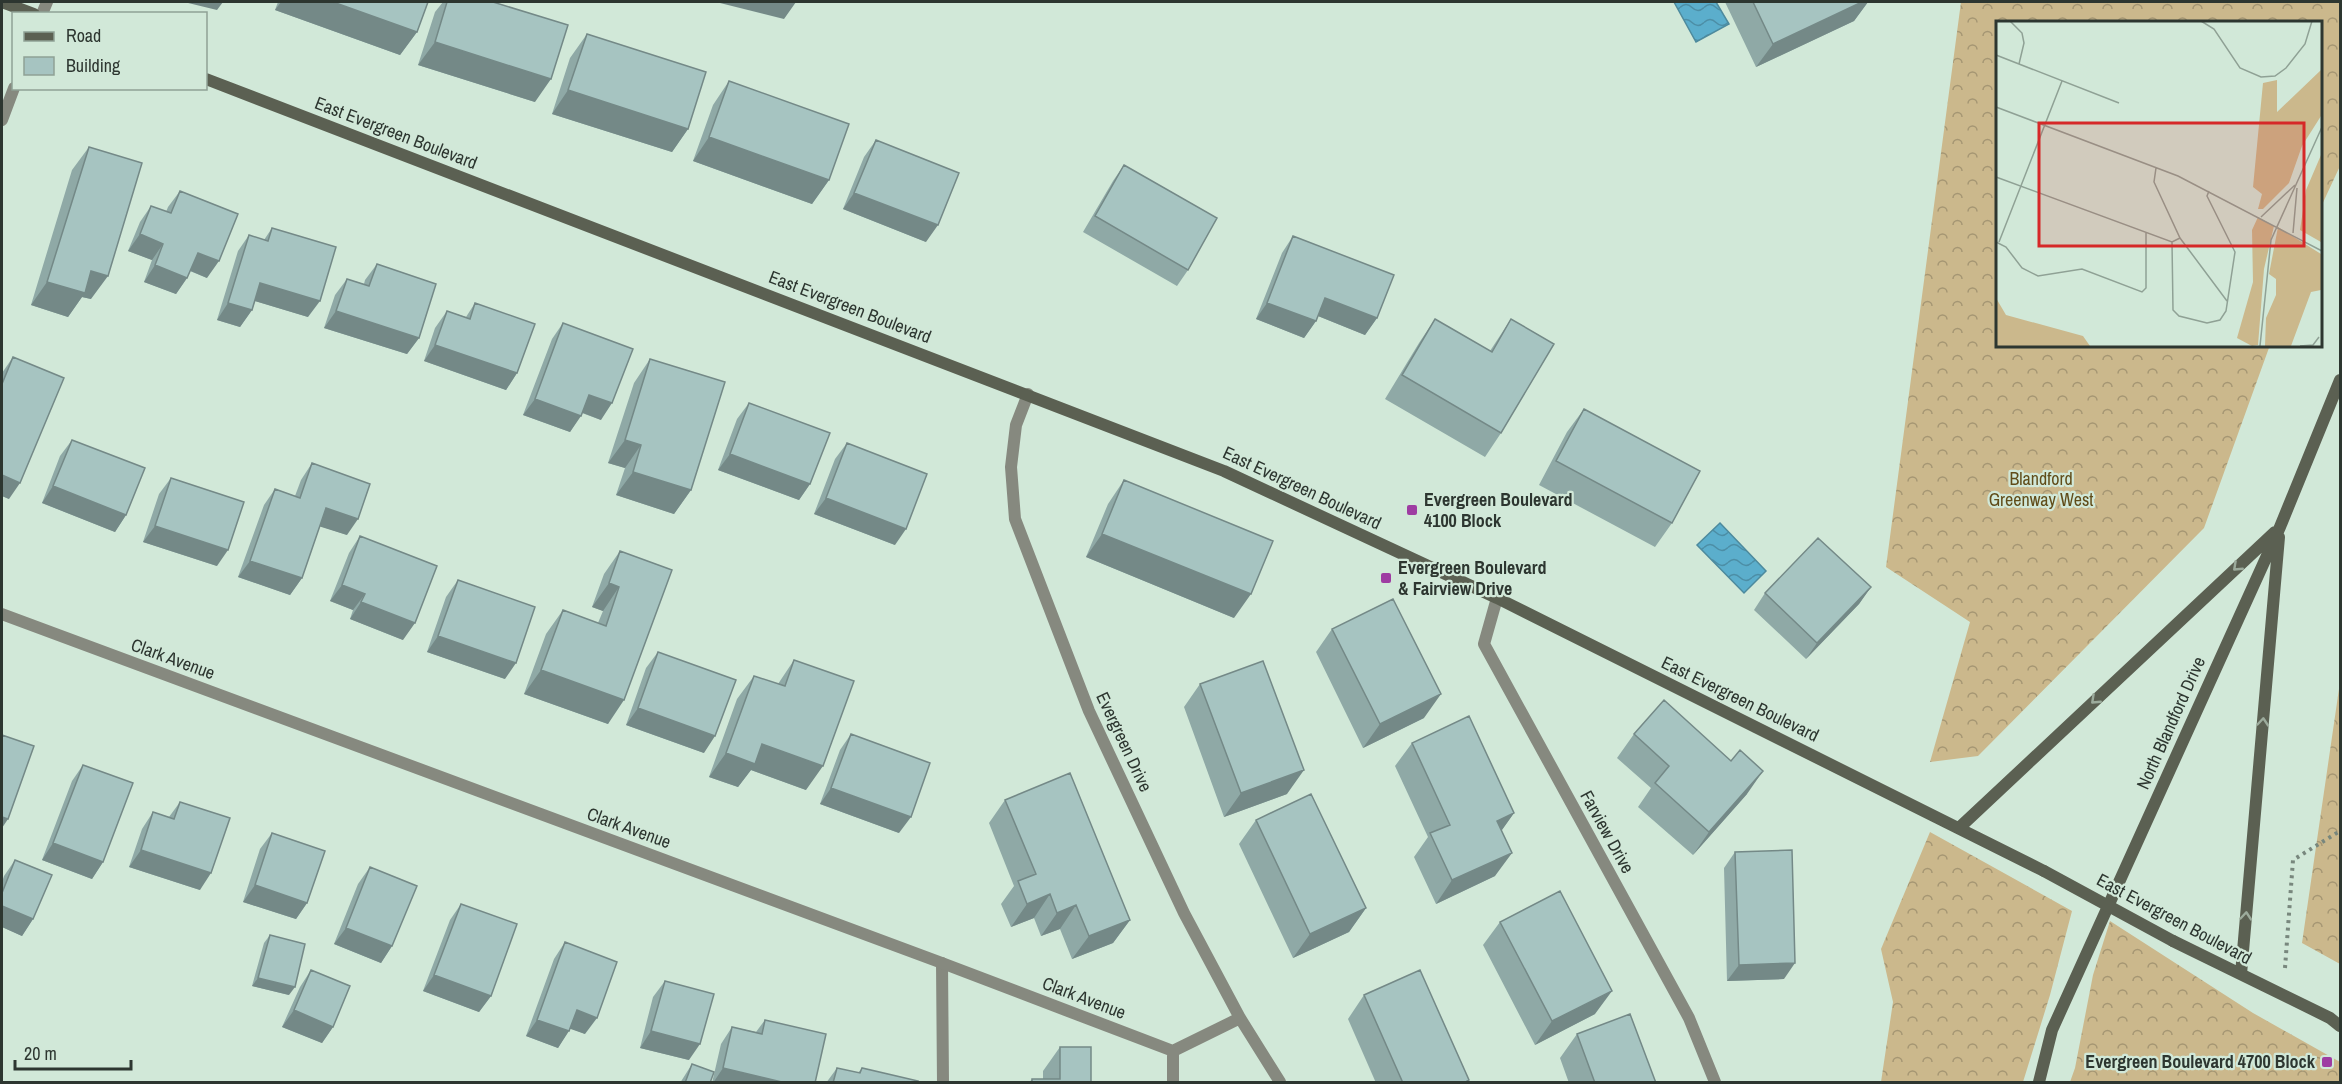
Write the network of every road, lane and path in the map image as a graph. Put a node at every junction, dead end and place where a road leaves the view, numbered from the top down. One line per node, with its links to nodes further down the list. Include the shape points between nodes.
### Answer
1 (2, 2): 2 (street)
2 (29, 12)
3 (207, 79): 7 (street, East Evergreen Boulevard)
4 (13, 90): 5 (street)
5 (2, 120)
6 (2340, 380): 8 (street, North Blandford Drive)
7 (1028, 394): 9 (street, East Evergreen Boulevard, via 1224,471); 16 (street, Evergreen Drive, via 1016,425 1011,467 1015,519 1089,711 1184,913)
8 (2280, 527): 11 (street, one-way to 11); 14 (street, one-way to 8); 23 (street, North Blandford Drive, via 2052,1030)
9 (1497, 598): 11 (street, East Evergreen Boulevard); 22 (street, Farview Drive, via 1484,644 1689,1018)
10 (2, 614): 13 (street, Clark Avenue)
11 (1959, 828): 14 (street, East Evergreen Boulevard, bridge)
12 (2340, 831): 15 (path, via 2293,860)
13 (942, 963): 18 (street, Clark Avenue); 19 (street)
14 (2241, 974): 15 (street, East Evergreen Boulevard)
15 (2283, 995): 17 (street, East Evergreen Boulevard)
16 (1240, 1018): 18 (street); 21 (street, Evergreen Drive)
17 (2340, 1026)
18 (1173, 1052): 20 (street)
19 (943, 1083)
20 (1173, 1083)
21 (1280, 1083)
22 (1715, 1083)
23 (2039, 1083)

